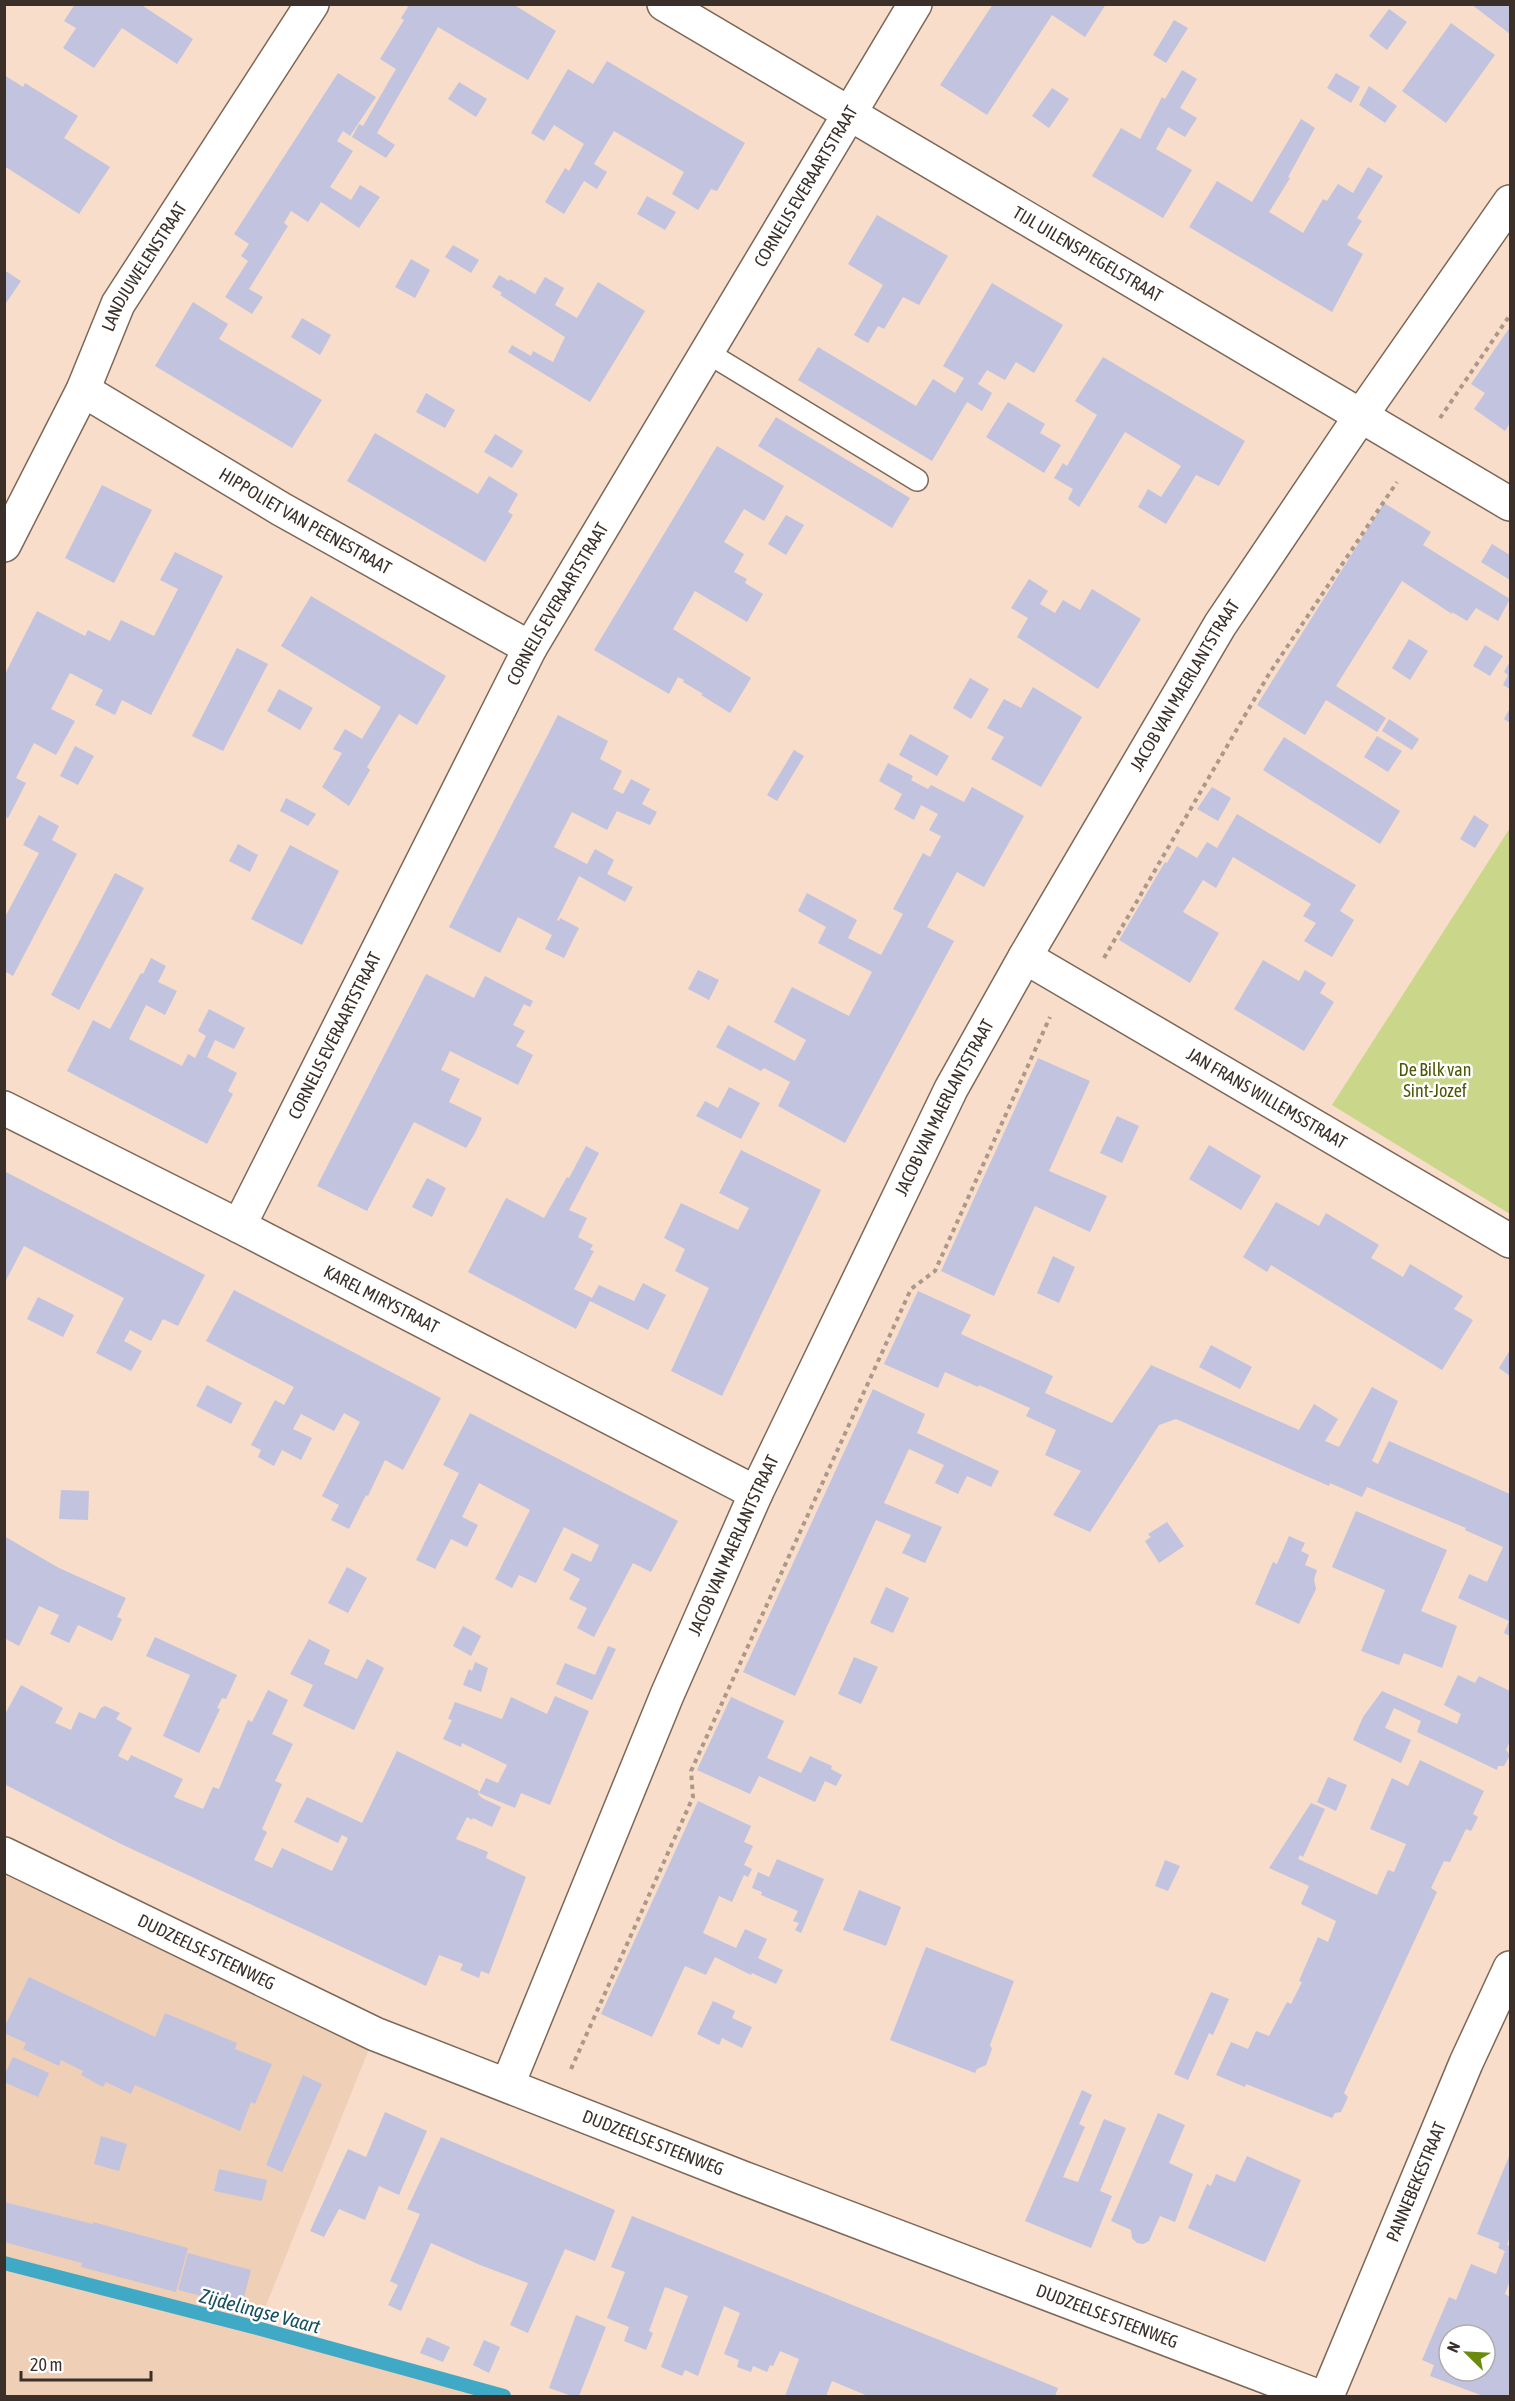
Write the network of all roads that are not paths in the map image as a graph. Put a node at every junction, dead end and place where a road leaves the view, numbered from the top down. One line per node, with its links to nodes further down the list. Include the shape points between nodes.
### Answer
1 (312, 4): 7 (street, LANDJUWELENSTRAAT, via 118,304)
2 (664, 4): 4 (street, TIJL UILENSPIEGELSTRAAT)
3 (915, 4): 4 (street, CORNELIS EVERAARTSTRAAT)
4 (850, 113): 6 (street, CORNELIS EVERAARTSTRAAT); 8 (street, TIJL UILENSPIEGELSTRAAT)
5 (1510, 202): 8 (street, JACOB VAN MAERLANTSTRAAT)
6 (708, 353): 9 (lane); 12 (street, CORNELIS EVERAARTSTRAAT)
7 (83, 390): 11 (street, LANDJUWELENSTRAAT); 12 (street, HIPPOLIET VAN PEENESTRAAT, via 281,509)
8 (1360, 417): 10 (street, TIJL UILENSPIEGELSTRAAT); 13 (street, JACOB VAN MAERLANTSTRAAT, via 1220,625)
9 (917, 480)
10 (1510, 504)
11 (4, 545)
12 (530, 648): 15 (street, CORNELIS EVERAARTSTRAAT)
13 (1025, 957): 16 (street, JAN FRANS WILLEMSSTRAAT); 17 (street, JACOB VAN MAERLANTSTRAAT, via 951,1089)
14 (4, 1108): 15 (street, KAREL MIRYSTRAAT)
15 (239, 1226): 17 (street, KAREL MIRYSTRAAT)
16 (1510, 1241)
17 (756, 1493): 20 (street, JACOB VAN MAERLANTSTRAAT, via 667,1695)
18 (4, 1854): 20 (street, DUDZEELSE STEENWEG, via 375,2034)
19 (1510, 1968): 22 (street, PANNEBEKESTRAAT, via 1466,2063)
20 (508, 2084): 21 (street, DUDZEELSE STEENWEG)
21 (1317, 2397)
22 (1327, 2397)

